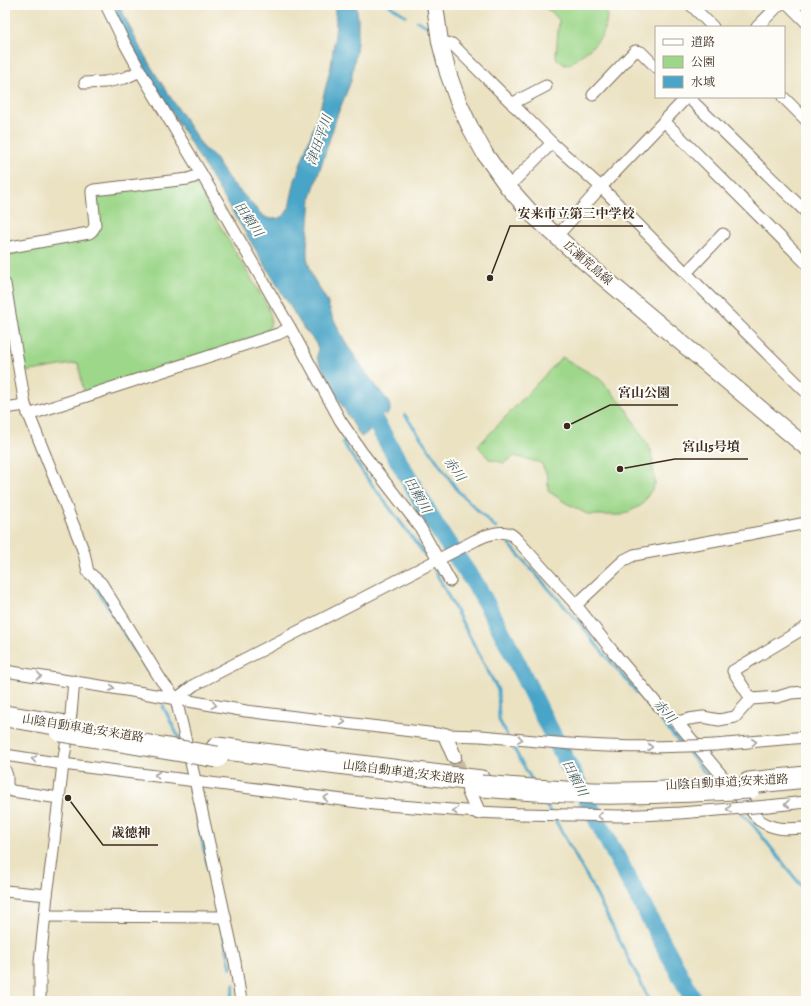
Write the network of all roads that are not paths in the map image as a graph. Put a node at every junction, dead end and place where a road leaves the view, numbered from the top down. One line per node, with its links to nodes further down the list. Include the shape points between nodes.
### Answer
1 (106, 5): 11 (street)
2 (435, 5): 9 (main road, 広瀬荒島線)
3 (691, 5): 7 (street)
4 (779, 5): 8 (street)
5 (789, 5): 6 (street)
6 (806, 22)
7 (712, 26)
8 (757, 26)
9 (440, 42): 18 (street, via 452,44); 23 (main road, 広瀬荒島線, via 464,114 485,154)
10 (655, 65): 14 (street, via 641,52 635,51)
11 (140, 71): 12 (street, via 124,78); 22 (street)
12 (85, 83)
13 (546, 86): 18 (street)
14 (593, 95)
15 (687, 98): 20 (street)
16 (689, 98): 25 (street)
17 (784, 98): 19 (street)
18 (513, 105): 21 (street)
19 (806, 120)
20 (664, 121): 24 (street); 29 (street)
21 (552, 143): 23 (street); 24 (street)
22 (201, 173): 28 (street, via 188,179 94,190 92,193 95,225 92,232); 32 (street)
23 (508, 187): 27 (main road, 広瀬荒島線)
24 (601, 188): 27 (street); 30 (street)
25 (806, 212)
26 (723, 234): 30 (street)
27 (557, 236): 36 (main road, 広瀬荒島線)
28 (5, 248)
29 (806, 263)
30 (686, 273): 33 (street)
31 (5, 284): 35 (street)
32 (290, 328): 35 (street, via 278,334); 38 (street, via 340,420 374,469 420,527)
33 (806, 392)
34 (5, 408): 35 (street)
35 (26, 410): 45 (street, via 79,539 88,572 101,583 161,680)
36 (806, 447)
37 (806, 522): 40 (street, via 634,555 624,560)
38 (440, 559): 39 (street); 40 (street, via 481,537 500,532 512,534); 45 (street, via 194,685)
39 (450, 581)
40 (576, 605): 48 (street, via 662,710)
41 (806, 627): 46 (street, via 733,671)
42 (5, 671): 43 (street, one-way to 43)
43 (74, 681): 45 (street, one-way to 45); 55 (street)
44 (806, 692): 46 (street, via 791,693 778,698)
45 (176, 699): 51 (street, one-way to 51, via 246,711); 58 (street)
46 (751, 699): 48 (street, via 736,717 719,720 702,717)
47 (5, 716): 50 (highway, 山陰自動車道;安来道路)
48 (678, 722): 65 (street, via 759,820 773,827)
49 (5, 723): 50 (highway, 山陰自動車道;安来道路)
50 (60, 728): 61 (highway, 山陰自動車道;安来道路, bridge, via 217,753)
51 (445, 735): 52 (street, one-way to 52, bridge, via 624,747 715,746); 54 (street)
52 (806, 737)
53 (5, 755): 55 (street, one-way to 53)
54 (454, 756)
55 (63, 764): 58 (street, one-way to 55); 62 (street)
56 (5, 770): 62 (street, via 7,786 12,791)
57 (806, 777): 60 (highway, 山陰自動車道;安来道路)
58 (195, 780): 64 (street, one-way to 58, via 374,804); 69 (street)
59 (806, 783): 60 (highway, 山陰自動車道;安来道路)
60 (750, 785): 61 (highway, 山陰自動車道;安来道路, bridge, via 677,792 596,793)
61 (477, 786): 64 (street)
62 (59, 798): 67 (street)
63 (806, 802): 64 (street, one-way to 64, bridge, via 620,816)
64 (478, 812)
65 (806, 828)
66 (5, 891): 67 (street)
67 (47, 895): 68 (street)
68 (45, 916): 69 (street); 70 (street, via 40,962)
69 (221, 917): 71 (street, via 235,962)
70 (40, 1001)
71 (241, 1001)

